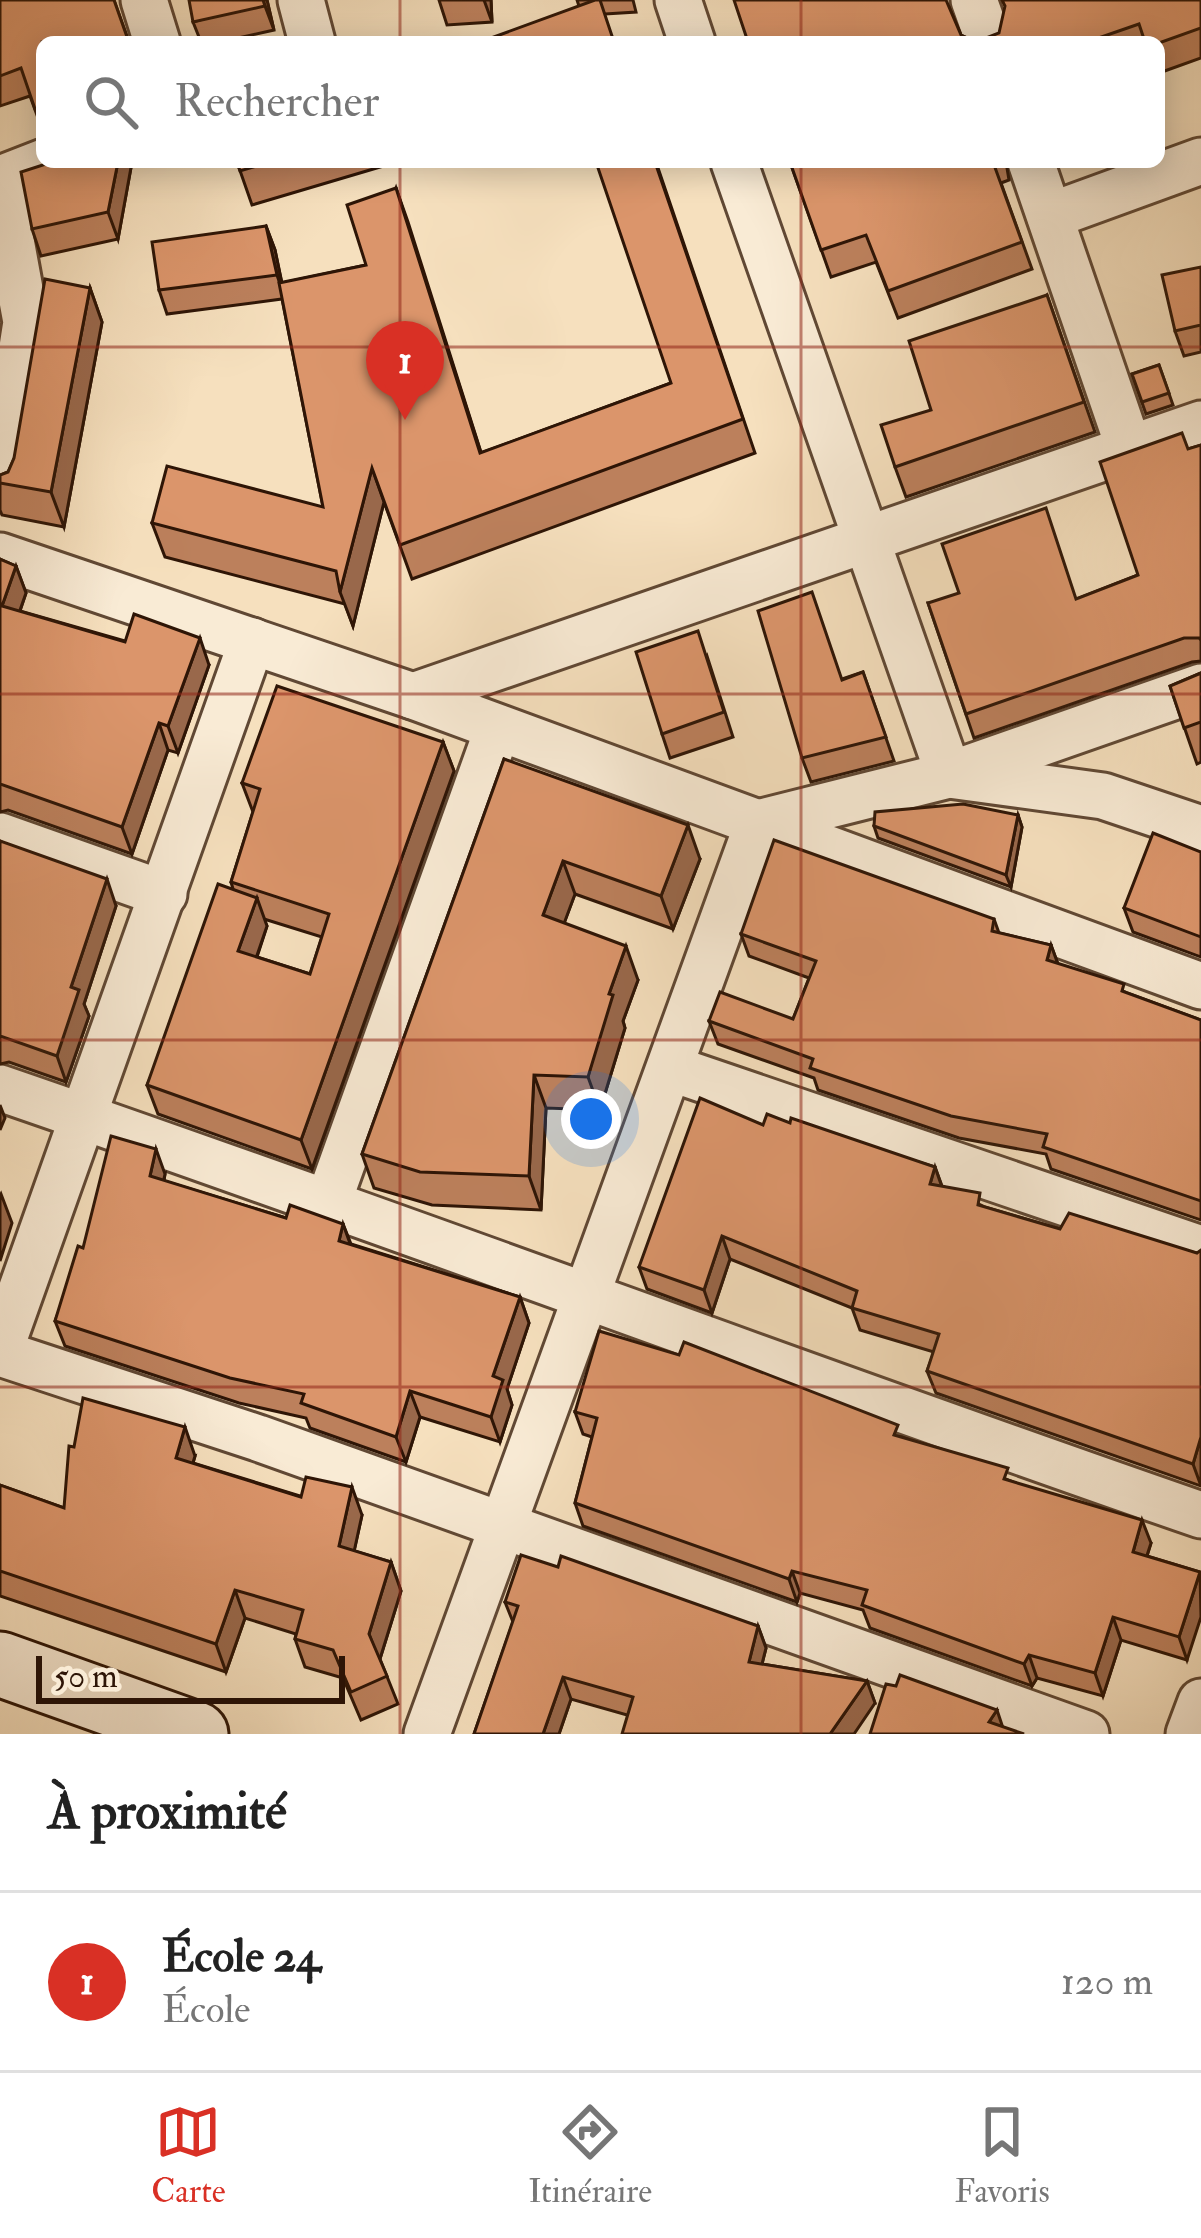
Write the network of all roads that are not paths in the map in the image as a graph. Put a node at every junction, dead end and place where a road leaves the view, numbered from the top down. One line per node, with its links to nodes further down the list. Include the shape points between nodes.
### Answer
1 (144, 0): 5 (street)
2 (301, 0): 6 (street)
3 (678, 0): 7 (street)
4 (974, 0): 8 (street)
5 (155, 36)
6 (310, 36)
7 (690, 36)
8 (987, 36)
9 (1201, 161): 14 (street)
10 (36, 165): 13 (street)
11 (736, 168): 18 (street)
12 (1033, 168): 14 (street)
13 (0, 179): 17 (street, via 26,322)
14 (1050, 215): 16 (street)
15 (1201, 424): 16 (street)
16 (1129, 448): 18 (street)
17 (0, 489)
18 (868, 543): 22 (street); 24 (street)
19 (0, 556): 20 (street)
20 (252, 641): 22 (street); 28 (street)
21 (1201, 687): 24 (street)
22 (413, 696): 23 (street)
23 (498, 728): 25 (street); 33 (street)
24 (949, 775): 25 (street); 26 (street, via 1103,796)
25 (758, 823): 29 (street); 30 (street)
26 (1201, 829)
27 (0, 836): 28 (street)
28 (164, 894): 32 (street)
29 (1201, 986)
30 (670, 1068): 34 (street); 35 (street)
31 (0, 1088): 32 (street)
32 (85, 1117): 33 (street); 36 (street)
33 (329, 1200): 35 (street)
34 (1201, 1249)
35 (586, 1298): 37 (street); 38 (street)
36 (0, 1351): 38 (street)
37 (1201, 1515)
38 (502, 1530): 42 (street); 43 (street)
39 (0, 1664): 41 (main road)
40 (1201, 1702): 44 (street)
41 (196, 1734)
42 (427, 1734)
43 (1086, 1734)
44 (1190, 1734)

